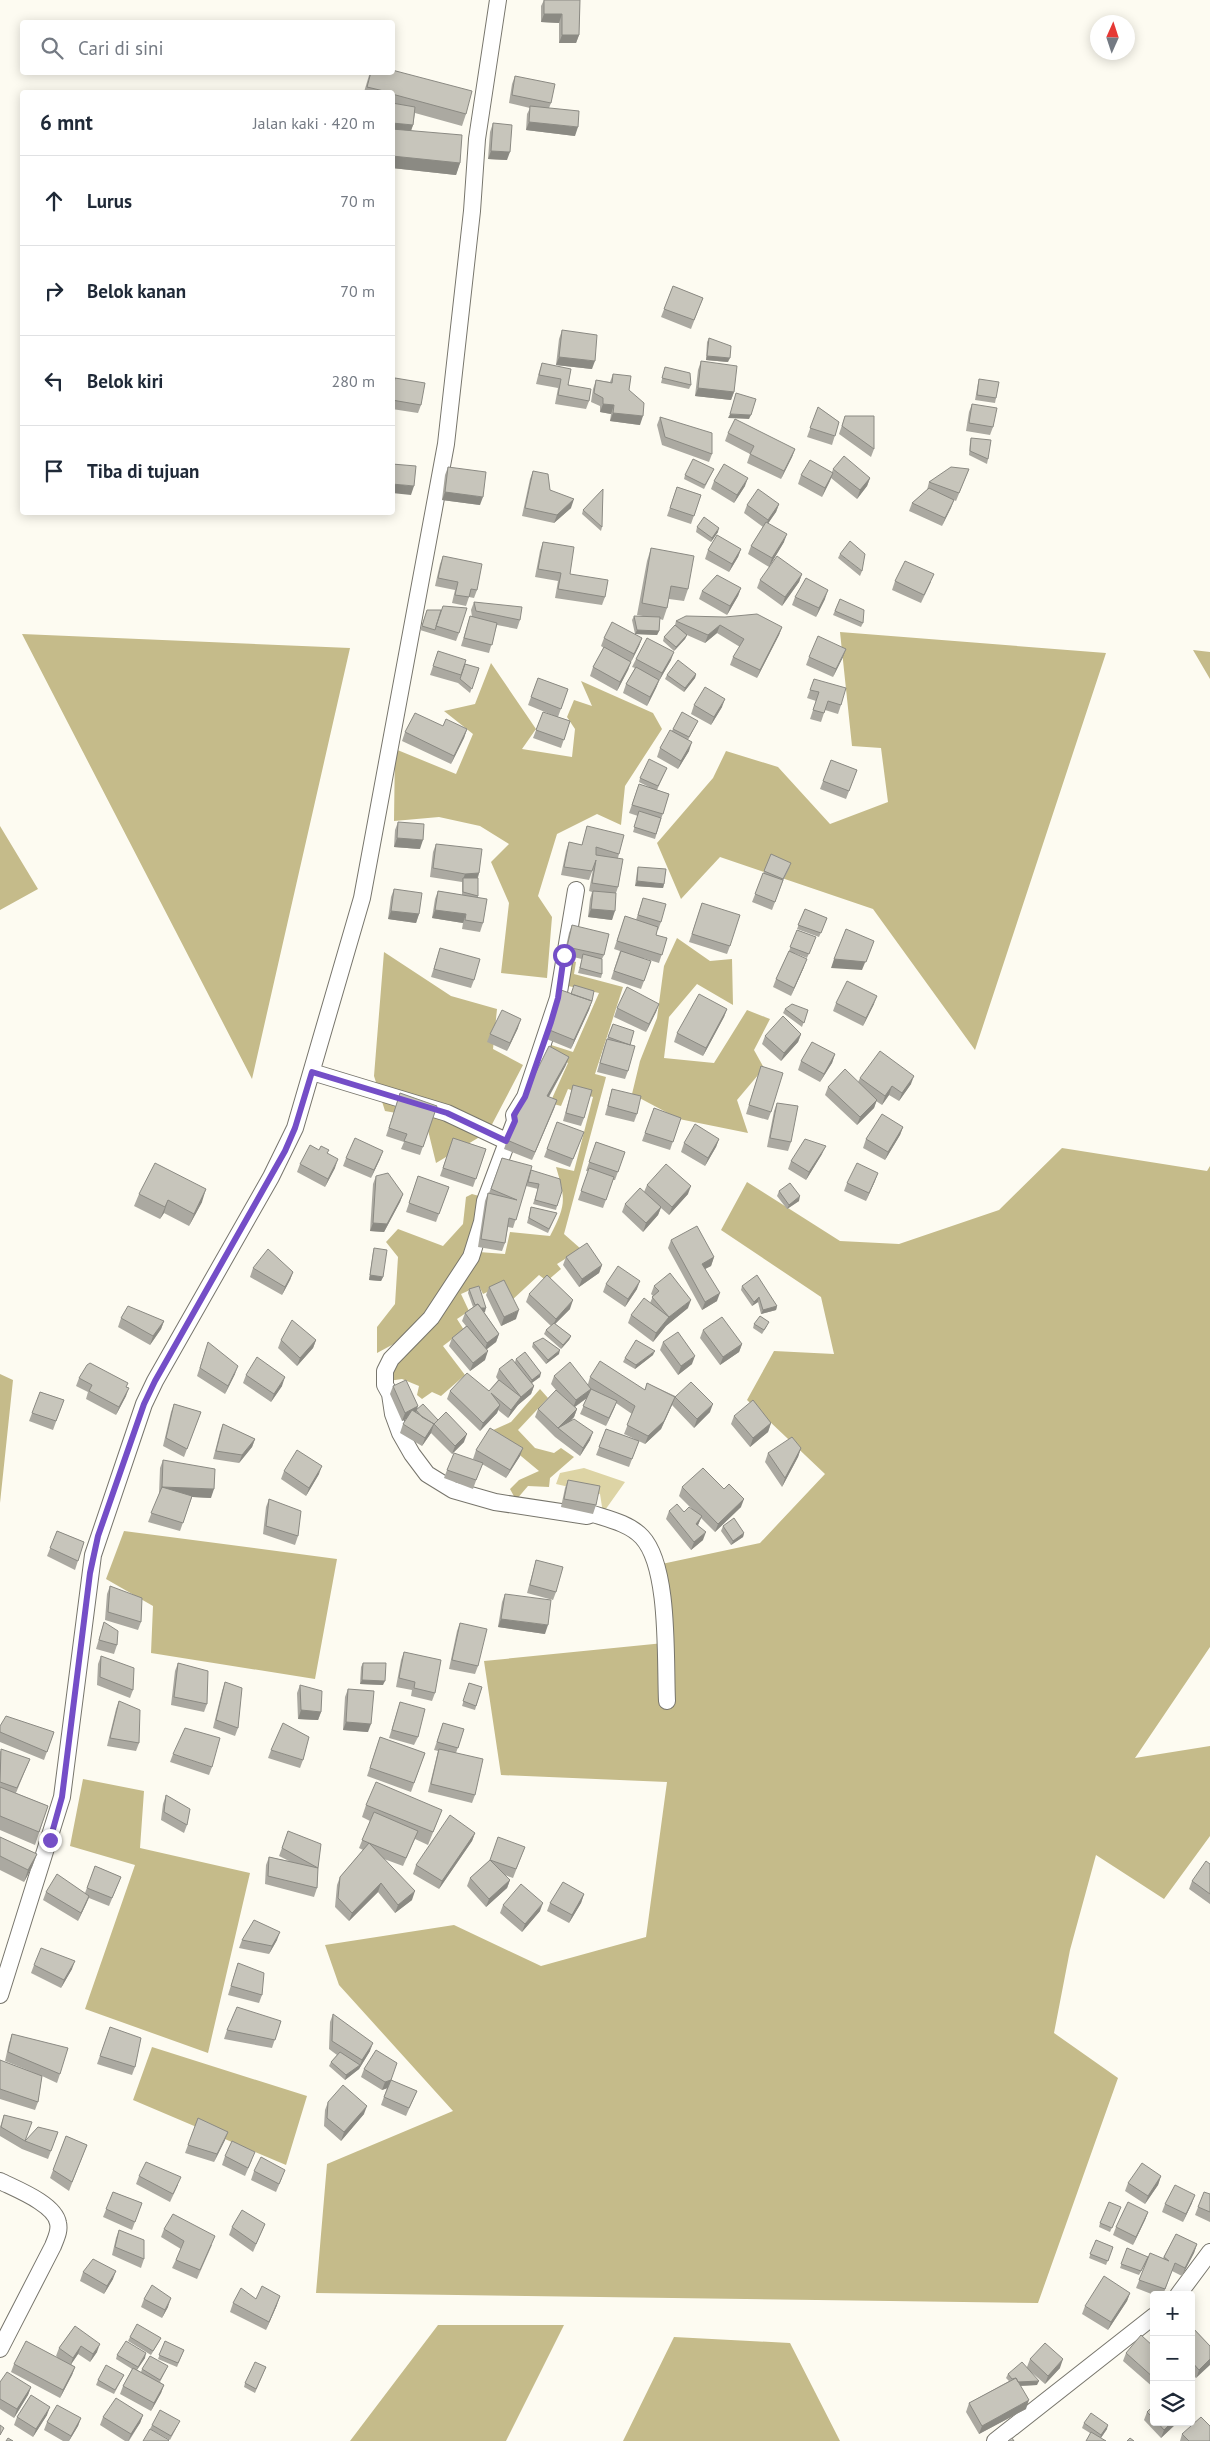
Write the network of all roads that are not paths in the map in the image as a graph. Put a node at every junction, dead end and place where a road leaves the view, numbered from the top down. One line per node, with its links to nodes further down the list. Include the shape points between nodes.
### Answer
1 (498, 0): 3 (street, via 477,139 446,444 362,898)
2 (576, 890): 4 (street, via 558,998 525,1097 514,1115 515,1121)
3 (312, 1072): 4 (street, via 447,1113); 6 (street, via 285,1151 144,1404 98,1536 90,1573 62,1797)
4 (506, 1141): 5 (street, via 471,1257 431,1318 404,1344 385,1371 385,1386 390,1394 393,1414 412,1454 427,1474 452,1490 495,1502 587,1516 593,1514 622,1524 642,1537 657,1565 662,1596)
5 (667, 1701)
6 (0, 1995)
7 (0, 2180): 11 (street, via 54,2212 58,2234)
8 (1210, 2252): 9 (street)
9 (1181, 2291)
10 (1150, 2319): 12 (street)
11 (0, 2349)
12 (994, 2441)

